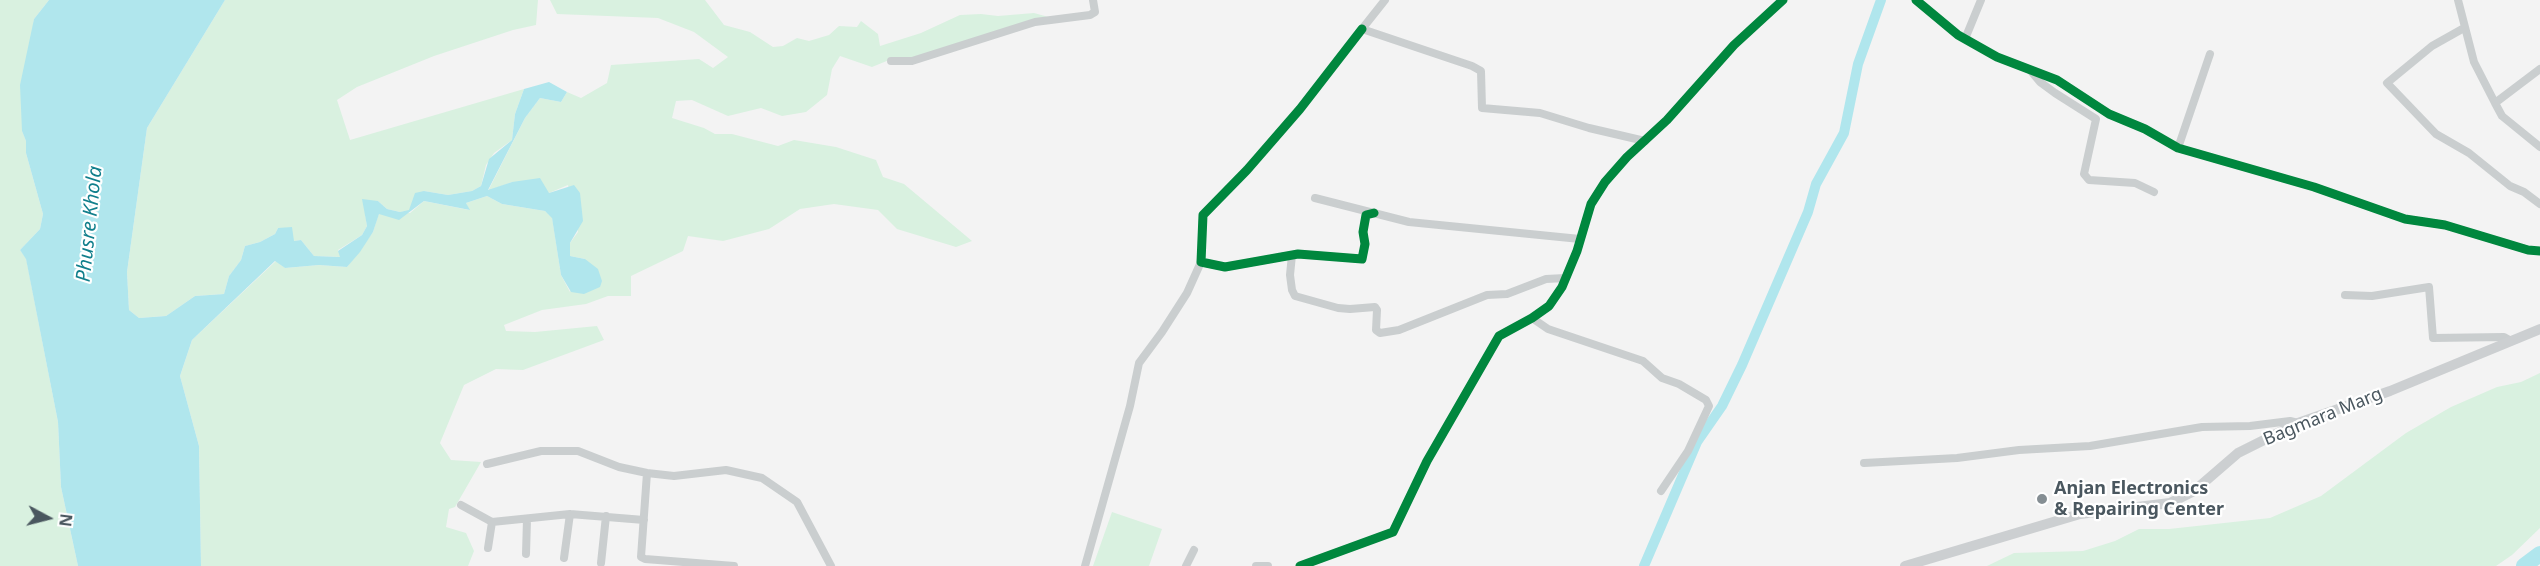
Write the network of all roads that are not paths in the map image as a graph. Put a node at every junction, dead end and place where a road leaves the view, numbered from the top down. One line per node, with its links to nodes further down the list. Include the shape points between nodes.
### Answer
1 (1093, 0): 11 (street, via 1095,12 1090,15 1035,22 912,62)
2 (1385, 0): 8 (street)
3 (1783, 0): 15 (street, via 1734,45)
4 (1916, 0): 9 (street)
5 (1981, 0): 9 (street)
6 (2458, 0): 7 (street)
7 (2464, 28): 14 (street, via 2474,62); 20 (street, via 2433,46 2387,83 2436,134)
8 (1362, 29): 15 (street, via 1481,71 1482,108 1540,112); 25 (street, via 1300,109 1203,215)
9 (1965, 39): 12 (street, via 1996,57)
10 (2211, 54): 17 (street)
11 (891, 61)
12 (2029, 69): 17 (street, via 2057,80 2109,114); 18 (street, via 2040,82 2096,119 2084,174 2089,180 2135,183)
13 (2540, 69): 14 (street)
14 (2495, 103): 16 (street, via 2502,116)
15 (1645, 141): 22 (street, via 1605,182 1591,204)
16 (2540, 147)
17 (2178, 148): 23 (street, via 2314,187 2405,219 2445,225)
18 (2154, 192)
19 (1315, 198): 21 (street)
20 (2540, 204)
21 (1374, 213): 22 (street, via 1447,227); 24 (street, via 1366,214 1362,259)
22 (1580, 239): 26 (street)
23 (2540, 251)
24 (1292, 255): 25 (street, via 1225,267); 26 (street, via 1290,275 1295,296 1338,308 1375,307 1376,330 1380,333 1406,328 1487,295 1507,294 1546,279)
25 (1201, 262): 49 (street, via 1186,293 1139,363)
26 (1565, 278): 28 (street, via 1549,306)
27 (2345, 295): 30 (street, via 2372,296 2429,287 2433,338 2504,337)
28 (1532, 318): 35 (street, via 1548,329 1643,361 1662,378 1706,400 1708,406 1688,451); 53 (street, via 1499,336 1426,461 1393,532)
29 (2540, 329): 30 (main road, Bagmara Marg)
30 (2511, 341): 31 (main road, Bagmara Marg, via 2390,391)
31 (2298, 423): 32 (street, via 2202,427 2091,446); 54 (main road, Bagmara Marg, via 2238,453 2194,491 2170,503 2080,514)
32 (1864, 463)
33 (487, 464): 34 (street, via 541,451 578,451)
34 (647, 474): 40 (street); 48 (street, via 674,476 726,470 762,478 797,502)
35 (1661, 491)
36 (461, 505): 41 (street)
37 (570, 514): 38 (street); 39 (street); 45 (street)
38 (606, 516): 40 (street); 46 (street)
39 (527, 519): 41 (street); 44 (street)
40 (644, 520): 47 (street, via 641,557)
41 (492, 522): 42 (street)
42 (488, 548)
43 (1194, 550): 50 (street)
44 (526, 554)
45 (564, 558)
46 (601, 563)
47 (734, 566)
48 (831, 566)
49 (1085, 566)
50 (1186, 566)
51 (1256, 566): 52 (street)
52 (1268, 566)
53 (1300, 566)
54 (1905, 566)

